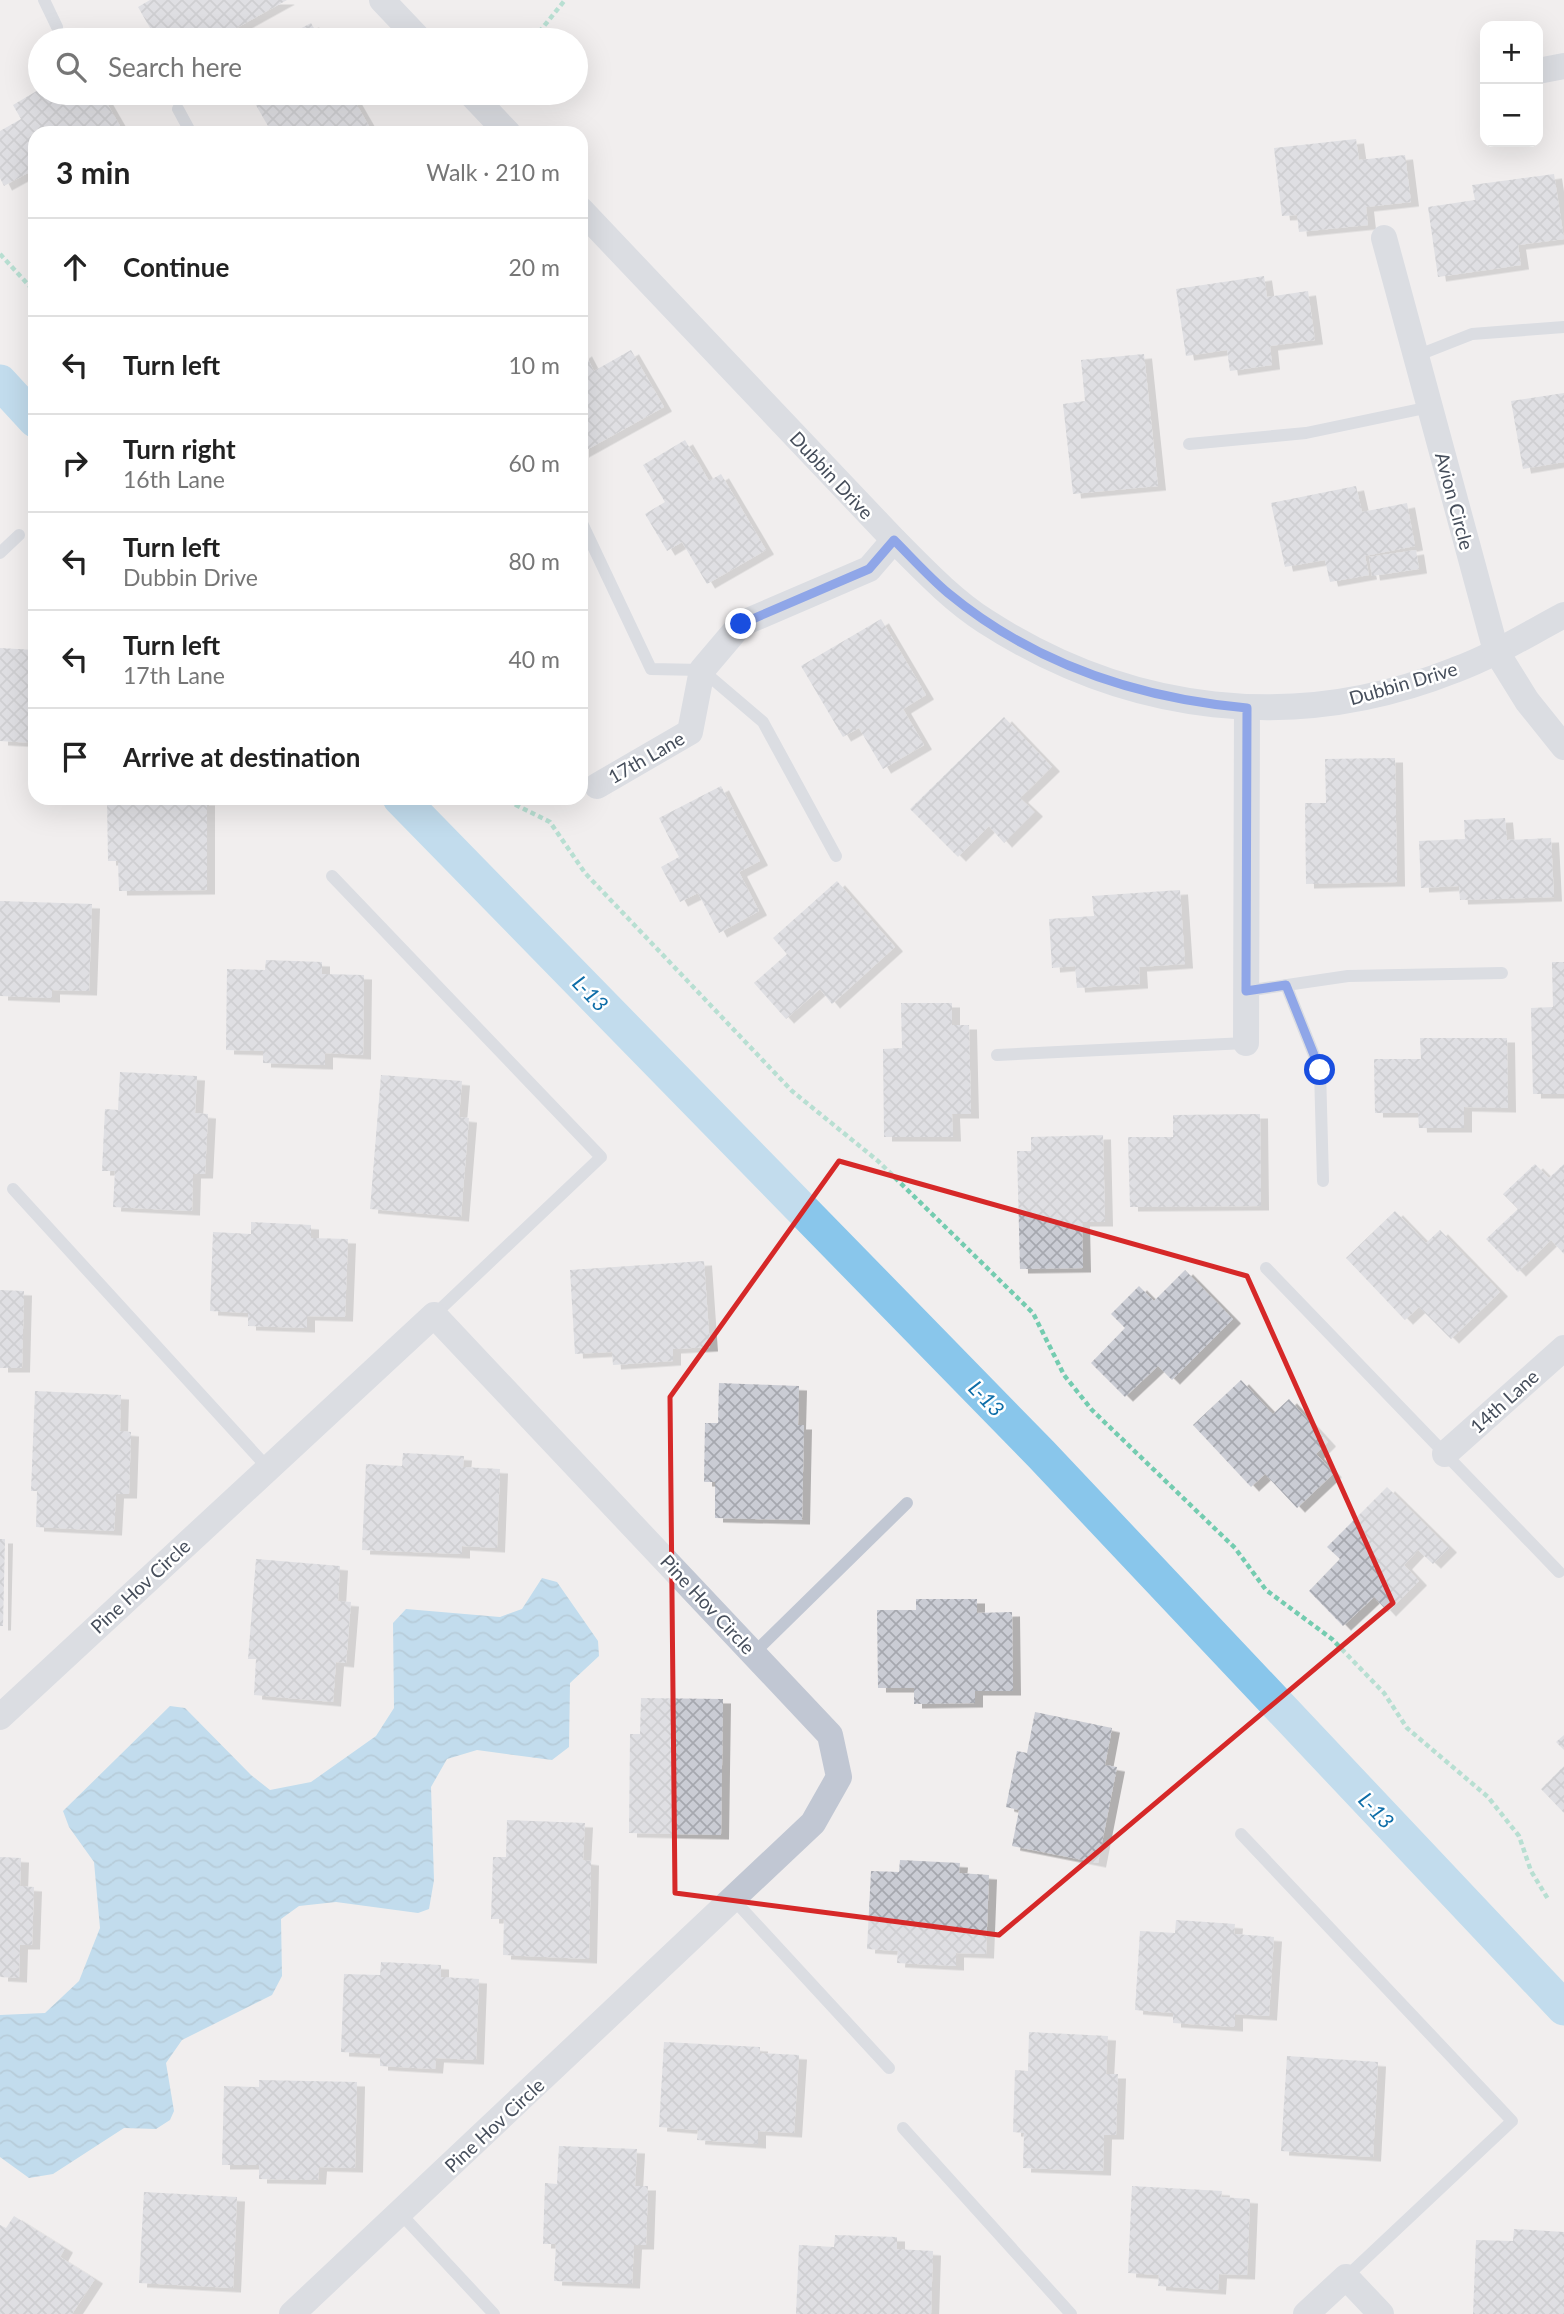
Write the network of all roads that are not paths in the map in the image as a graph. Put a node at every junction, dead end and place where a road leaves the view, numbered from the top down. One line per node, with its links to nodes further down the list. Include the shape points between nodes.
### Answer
1 (44, 0): 3 (lane)
2 (382, 0): 4 (street)
3 (57, 27)
4 (409, 28)
5 (1564, 66): 6 (street)
6 (1543, 70)
7 (480, 105): 10 (street)
8 (178, 109): 9 (lane)
9 (187, 126)
10 (499, 126)
11 (588, 217): 19 (street, Dubbin Drive)
12 (1384, 238): 14 (street, Avion Circle)
13 (1564, 327): 14 (lane, via 1472,334)
14 (1416, 355): 15 (street, Avion Circle)
15 (1430, 407): 16 (lane, via 1306,433); 22 (street, Avion Circle)
16 (1189, 444)
17 (19, 535): 20 (lane)
18 (588, 536): 23 (lane, via 651,669)
19 (894, 540): 23 (street, 17th Lane, via 869,569 741,624); 24 (street, Dubbin Drive, via 946,592 984,620 1064,666 1130,690)
20 (0, 552)
21 (1564, 615): 22 (street, Dubbin Drive)
22 (1496, 651): 24 (street, Dubbin Drive, via 1455,670 1367,698); 25 (street, Avion Circle, via 1527,701)
23 (702, 670): 26 (street, 17th Lane, via 690,732); 27 (lane, via 763,722)
24 (1247, 708): 31 (street)
25 (1564, 747)
26 (597, 786)
27 (836, 856)
28 (332, 876): 37 (lane, via 601,1157)
29 (1502, 973): 30 (lane, via 1348,976)
30 (1286, 985): 31 (lane); 34 (lane, via 1320,1070)
31 (1246, 991): 32 (street)
32 (1246, 1043): 33 (lane)
33 (998, 1055)
34 (1323, 1181)
35 (13, 1189): 40 (lane)
36 (1266, 1268): 39 (lane)
37 (434, 1315): 40 (street, Pine Hov Circle); 43 (street, Pine Hov Circle)
38 (1564, 1348): 39 (street, 14th Lane)
39 (1445, 1454): 42 (lane)
40 (267, 1467): 44 (street, Pine Hov Circle)
41 (907, 1503): 43 (lane)
42 (1559, 1572)
43 (755, 1652): 46 (street, Pine Hov Circle, via 830,1735 838,1777 813,1823)
44 (0, 1717)
45 (1241, 1834): 50 (lane, via 1511,2121)
46 (733, 1899): 47 (lane); 49 (street, Pine Hov Circle)
47 (889, 2068)
48 (903, 2128): 53 (lane)
49 (400, 2213): 51 (street, Pine Hov Circle); 52 (lane)
50 (1346, 2277): 54 (street); 55 (street)
51 (292, 2314)
52 (494, 2314)
53 (1071, 2314)
54 (1307, 2314)
55 (1381, 2314)

